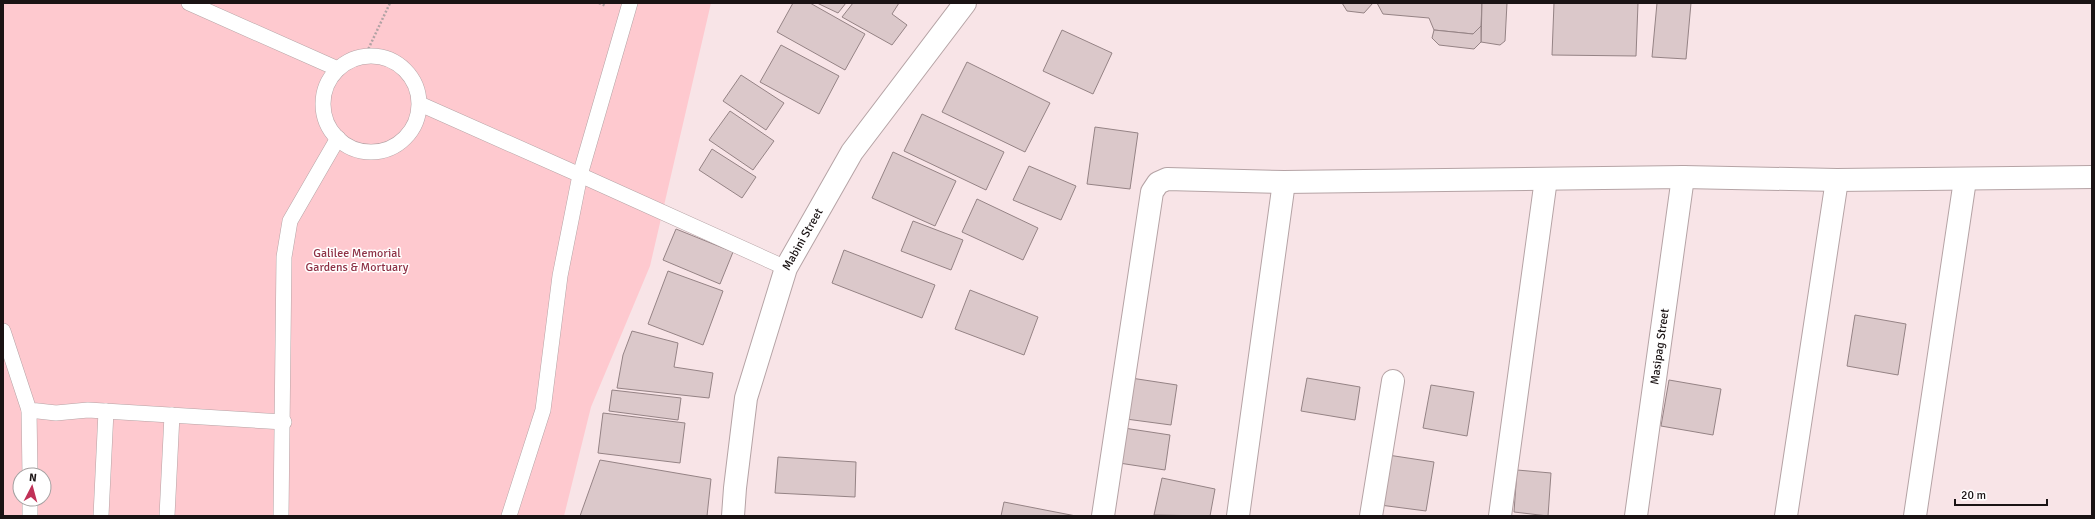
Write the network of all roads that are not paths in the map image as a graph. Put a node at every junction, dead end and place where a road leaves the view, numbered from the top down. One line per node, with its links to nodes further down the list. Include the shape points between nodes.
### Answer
1 (189, 3): 4 (lane)
2 (630, 3): 7 (lane)
3 (965, 3): 14 (street, Mabini Street, via 852,152)
4 (338, 69): 5 (lane, via 350,60 365,56 386,58 396,62 409,73 417,88); 6 (lane, via 328,81 323,96 323,111 328,126)
5 (420, 104): 6 (lane, via 417,120 412,129 396,145 381,151 365,151 350,147); 7 (lane)
6 (338, 138): 20 (lane, via 290,220 284,257)
7 (580, 174): 14 (lane); 25 (lane, via 560,276 543,410)
8 (1683, 177): 10 (street); 11 (street); 31 (street, Masipag Street)
9 (2092, 177): 12 (street)
10 (1546, 179): 13 (street); 30 (street)
11 (1837, 180): 12 (street); 32 (street)
12 (1965, 180): 33 (street)
13 (1284, 182): 27 (street, via 1167,179 1158,183 1152,192); 28 (street)
14 (786, 268): 26 (street, Mabini Street, via 746,398)
15 (3, 331): 17 (lane)
16 (1393, 381): 29 (street)
17 (29, 410): 18 (lane, via 56,413); 21 (lane)
18 (106, 411): 19 (lane); 22 (lane)
19 (172, 415): 20 (lane); 23 (lane)
20 (284, 422): 24 (lane)
21 (30, 467)
22 (101, 516)
23 (167, 516)
24 (282, 516)
25 (509, 516)
26 (733, 516)
27 (1103, 516)
28 (1238, 516)
29 (1371, 516)
30 (1500, 516)
31 (1636, 516)
32 (1786, 516)
33 (1915, 516)

